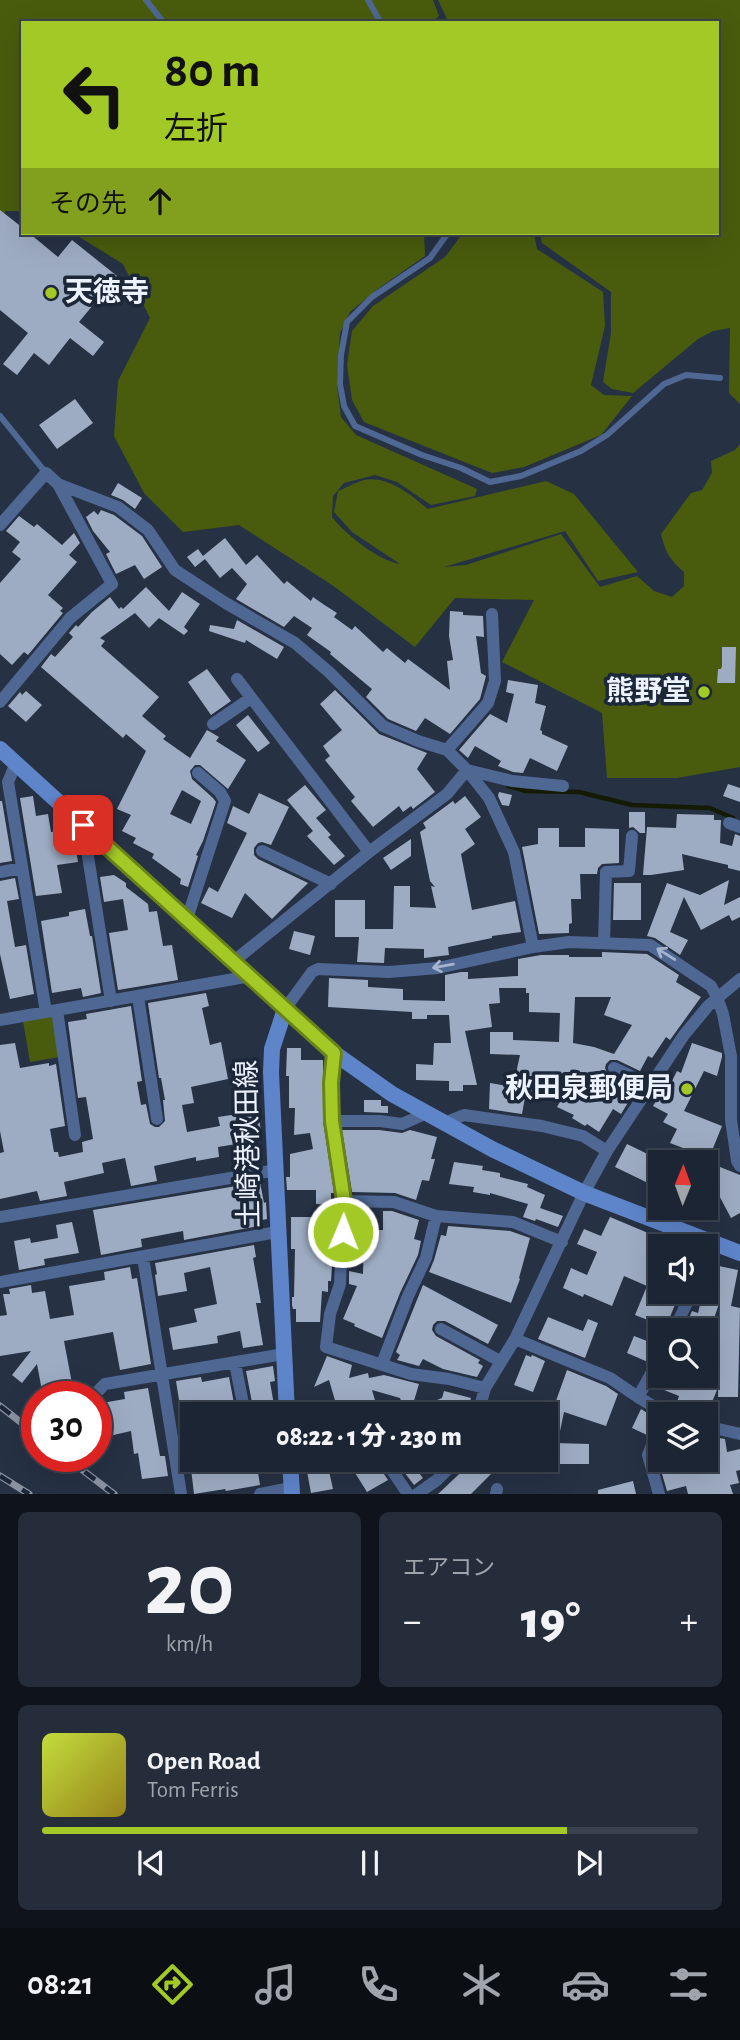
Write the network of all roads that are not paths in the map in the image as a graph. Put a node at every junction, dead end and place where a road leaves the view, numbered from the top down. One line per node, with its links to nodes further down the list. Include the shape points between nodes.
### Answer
1 (146, 0): 3 (lane)
2 (368, 0): 4 (lane)
3 (162, 21)
4 (380, 21)
5 (447, 235): 6 (lane, via 430,258 372,297 347,322 340,384 344,406 355,426 490,482 580,451 607,435 664,384 686,375)
6 (720, 378)
7 (0, 416): 8 (lane)
8 (46, 473): 9 (street); 10 (street)
9 (58, 484): 14 (street, via 112,584 71,618); 16 (street, via 118,507 148,530 175,570 295,643 383,726)
10 (0, 525)
11 (492, 614): 16 (street, via 492,692 488,703)
12 (237, 679): 13 (street)
13 (251, 698): 15 (street); 24 (street)
14 (0, 702)
15 (214, 724)
16 (447, 750): 18 (street)
17 (5, 756): 21 (main road); 25 (street)
18 (467, 770): 20 (street); 24 (street, via 447,794); 30 (street, via 489,798 514,852)
19 (198, 773): 28 (street, via 225,801)
20 (563, 786)
21 (83, 825): 28 (main road); 36 (street)
22 (632, 836): 29 (street, via 629,871 606,872)
23 (262, 851): 27 (street)
24 (369, 852): 27 (street)
25 (22, 868): 26 (street); 38 (street)
26 (0, 872)
27 (331, 884): 31 (street)
28 (187, 919): 31 (main road)
29 (604, 943): 30 (street); 35 (street, one-way to 29, via 711,986 650,945)
30 (533, 947): 37 (street, one-way to 37, via 438,968 389,972 318,969)
31 (234, 961): 32 (main road)
32 (251, 976): 34 (street); 37 (main road)
33 (740, 979): 35 (street)
34 (138, 997): 36 (street); 44 (street)
35 (717, 997): 42 (street); 49 (street, via 731,1056 731,1121)
36 (111, 1000): 38 (street)
37 (285, 1009): 40 (main road); 50 (main road, 土崎港秋田線, via 272,1049)
38 (51, 1011): 39 (street); 47 (street)
39 (0, 1020)
40 (334, 1053): 43 (main road); 45 (street)
41 (614, 1068): 42 (street)
42 (650, 1085): 48 (street)
43 (427, 1114): 45 (street, via 402,1124); 46 (main road)
44 (157, 1119)
45 (332, 1121): 52 (street)
46 (444, 1123): 48 (street, via 464,1115 542,1126 583,1136); 51 (main road)
47 (75, 1135)
48 (607, 1151): 51 (street)
49 (740, 1166)
50 (277, 1170): 54 (street); 55 (main road, 土崎港秋田線)
51 (584, 1193): 56 (main road); 57 (street)
52 (344, 1201): 53 (street, via 394,1202); 67 (street, via 340,1284 326,1347)
53 (436, 1216): 57 (street, via 513,1222); 67 (street, via 426,1258)
54 (0, 1217)
55 (277, 1233): 60 (street); 64 (main road, 土崎港秋田線)
56 (691, 1234)
57 (562, 1242): 63 (street)
58 (718, 1244): 59 (main road)
59 (740, 1253)
60 (143, 1257): 61 (street); 68 (street)
61 (0, 1282)
62 (441, 1329): 65 (street)
63 (515, 1339): 65 (street); 72 (street, via 610,1378)
64 (284, 1354): 66 (street); 74 (main road, 土崎港秋田線)
65 (500, 1361): 71 (street)
66 (235, 1363): 68 (street); 73 (street)
67 (382, 1364): 71 (street)
68 (163, 1376): 70 (street); 84 (street)
69 (648, 1379): 72 (street)
70 (112, 1383)
71 (485, 1388): 75 (street)
72 (638, 1397): 76 (street)
73 (242, 1402)
74 (286, 1402)
75 (481, 1402)
76 (648, 1403)
77 (718, 1429): 78 (street)
78 (740, 1434)
79 (290, 1472): 83 (main road)
80 (393, 1472): 86 (street)
81 (445, 1472): 87 (street)
82 (653, 1472): 88 (street)
83 (291, 1491): 85 (street)
84 (181, 1494)
85 (260, 1494)
86 (408, 1494)
87 (418, 1494)
88 (659, 1494)

